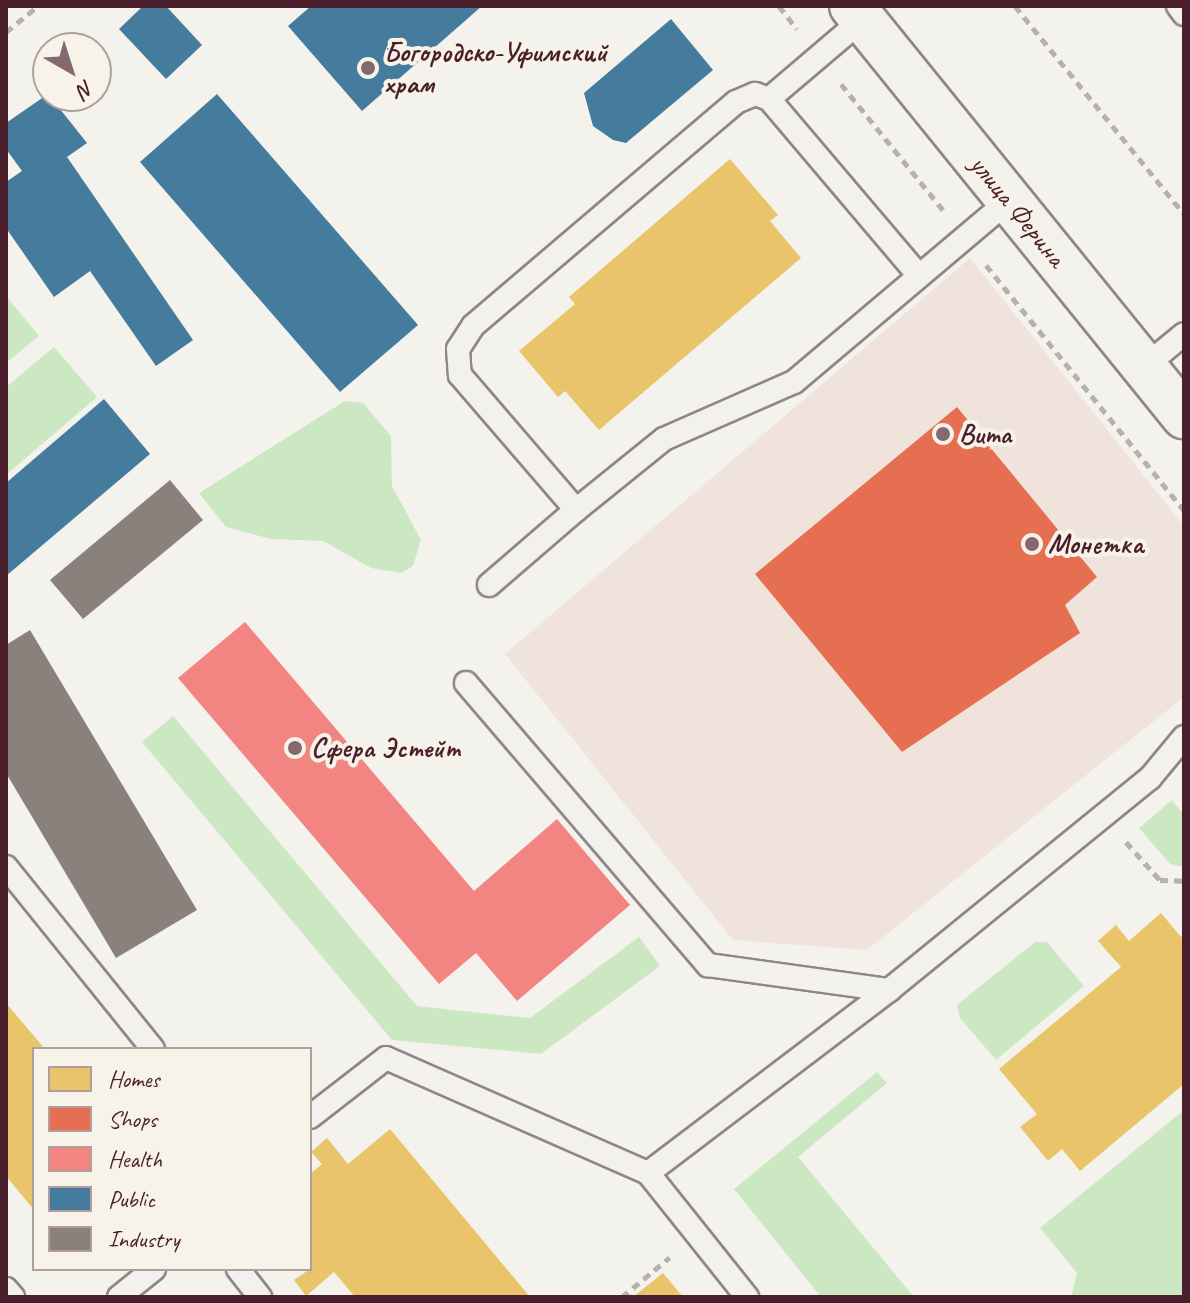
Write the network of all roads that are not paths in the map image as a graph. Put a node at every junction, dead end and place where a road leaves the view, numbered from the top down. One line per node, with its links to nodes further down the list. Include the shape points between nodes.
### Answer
1 (1178, 6): 3 (lane)
2 (858, 12): 4 (lane); 5 (main road, улица Ферина)
3 (1184, 14)
4 (769, 99): 6 (lane); 10 (lane, via 755,94 736,102 463,338 458,349 460,375)
5 (1009, 200): 6 (lane); 8 (main road, улица Ферина)
6 (919, 276): 10 (lane, via 794,382 664,439)
7 (1184, 334): 8 (lane)
8 (1144, 367): 9 (main road, улица Ферина)
9 (1184, 416)
10 (576, 510): 11 (lane)
11 (489, 585)
12 (466, 683): 15 (lane, via 708,965)
13 (1184, 737): 15 (lane, via 1150,778)
14 (6, 867): 16 (lane)
15 (889, 990): 18 (lane)
16 (151, 1047)
17 (312, 1115): 18 (lane, via 386,1058)
18 (648, 1173): 25 (lane)
19 (152, 1271): 23 (lane)
20 (240, 1271): 24 (lane)
21 (6, 1289): 22 (lane)
22 (13, 1297)
23 (119, 1297)
24 (260, 1297)
25 (747, 1297)

